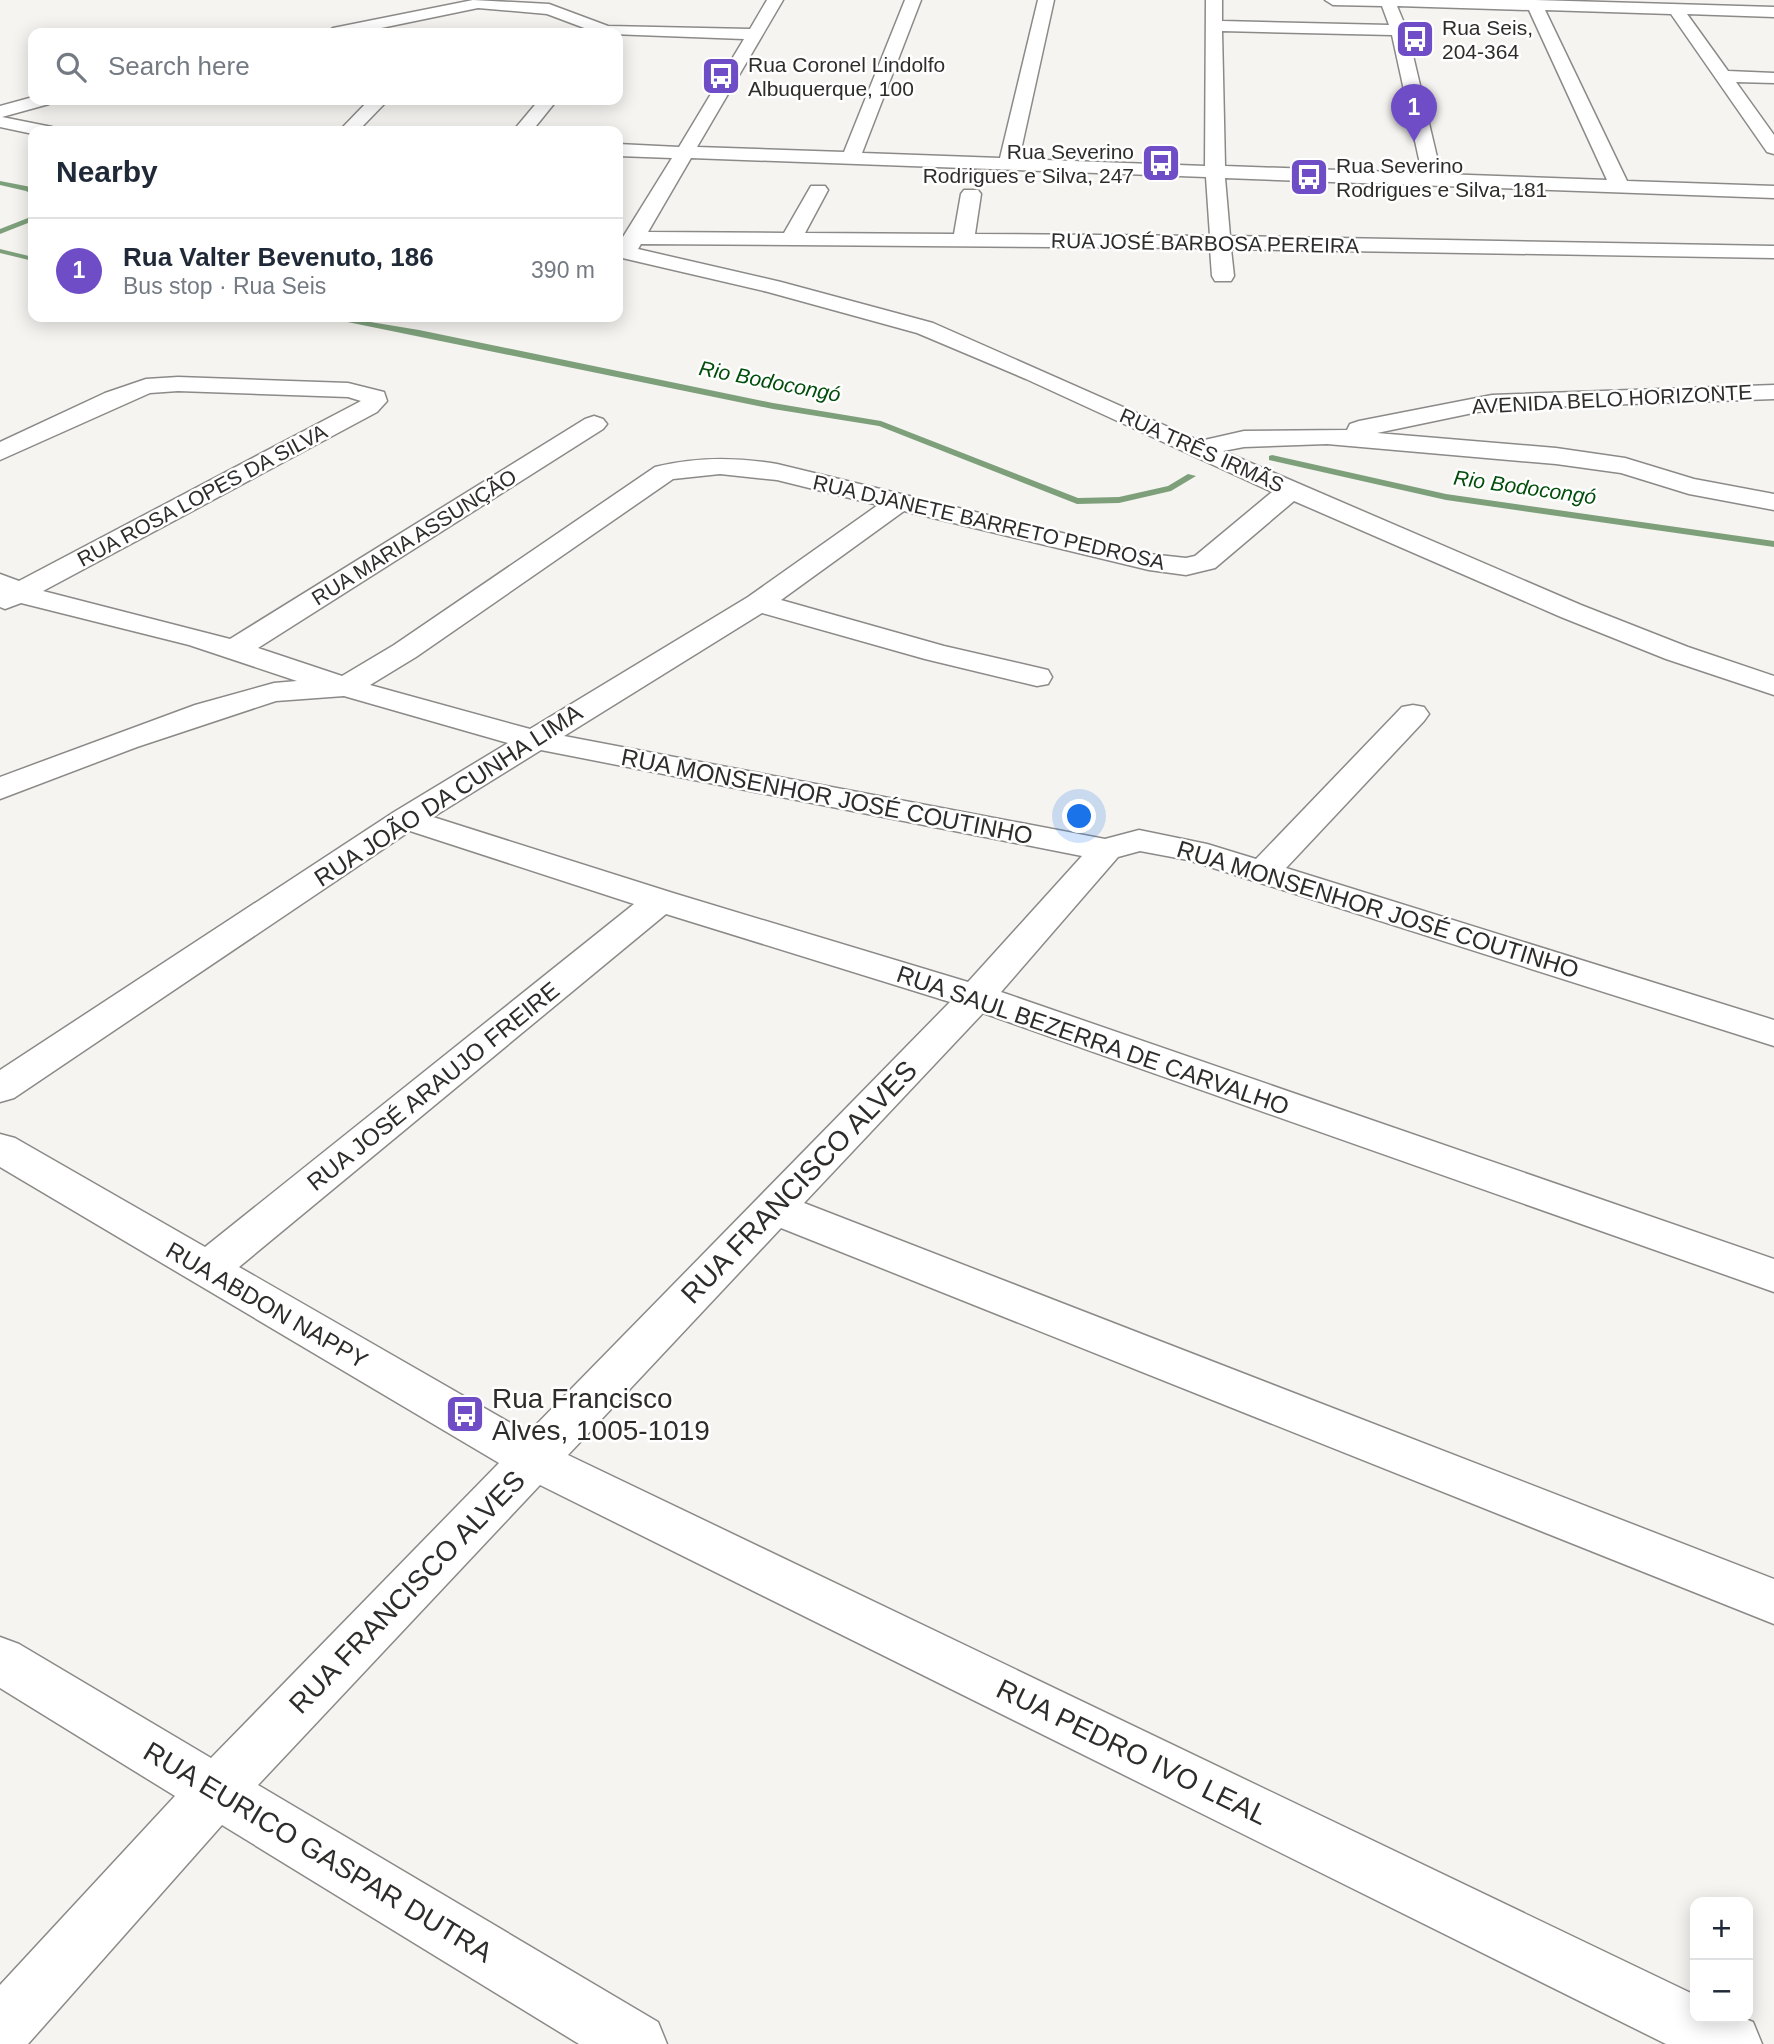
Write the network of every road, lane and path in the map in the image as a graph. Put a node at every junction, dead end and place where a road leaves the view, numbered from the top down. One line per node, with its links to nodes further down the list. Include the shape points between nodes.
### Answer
1 (775, 0): 16 (street)
2 (913, 0): 30 (street)
3 (1046, 0): 31 (street)
4 (1214, 0): 11 (street)
5 (1332, 0): 6 (street)
6 (1388, 1): 8 (street); 14 (street)
7 (484, 2): 12 (street); 13 (street, via 550,9)
8 (1535, 5): 9 (street); 34 (street)
9 (1676, 10): 10 (street); 17 (street)
10 (1774, 12)
11 (1216, 26): 14 (street); 32 (street)
12 (357, 28)
13 (592, 28)
14 (1399, 30): 33 (street)
15 (623, 32): 16 (street)
16 (755, 34): 29 (street)
17 (1725, 76): 18 (street); 27 (street)
18 (1774, 78)
19 (28, 104): 22 (street)
20 (374, 105): 24 (street)
21 (544, 105): 25 (street)
22 (0, 112)
23 (0, 122): 26 (street)
24 (353, 126)
25 (526, 126)
26 (28, 128)
27 (1774, 148)
28 (623, 150): 29 (street)
29 (685, 153): 30 (street); 41 (street)
30 (851, 158): 31 (street)
31 (1009, 164): 32 (street)
32 (1215, 171): 33 (street); 40 (street)
33 (1433, 180): 34 (street)
34 (1621, 188): 36 (street)
35 (818, 190): 38 (street)
36 (1769, 193)
37 (971, 194): 39 (street)
38 (790, 241): 39 (street, RUA JOSÉ BARBOSA PEREIRA); 41 (street, RUA JOSÉ BARBOSA PEREIRA)
39 (963, 241): 40 (street, RUA JOSÉ BARBOSA PEREIRA)
40 (1219, 242): 42 (street, RUA JOSÉ BARBOSA PEREIRA); 43 (street)
41 (626, 247): 47 (street, RUA TRÊS IRMÃS, via 925,328)
42 (1774, 252)
43 (1223, 276)
44 (1774, 392): 46 (street, AVENIDA BELO HORIZONTE, via 1492,402)
45 (594, 424): 54 (street, RUA MARIA ASSUNÇÃO)
46 (1327, 436): 47 (street, via 1244,439); 50 (street, via 1592,460 1689,486)
47 (1200, 451): 49 (street, RUA TRÊS IRMÃS)
48 (0, 452): 52 (street, RUA ROSA LOPES DA SILVA, via 114,398 160,384 348,390 375,397 375,401)
49 (1291, 490): 51 (street, RUA DJANETE BARRETO PEDROSA, via 1205,562 1186,568); 56 (street, RUA TRÊS IRMÃS, via 1583,615)
50 (1774, 502)
51 (898, 503): 53 (street, RUA JOÃO DA CUNHA LIMA); 57 (street, RUA DJANETE BARRETO PEDROSA, via 743,466 696,466 664,473)
52 (7, 593): 54 (street, RUA MONSENHOR JOSÉ COUTINHO)
53 (758, 603): 55 (street); 59 (street, RUA JOÃO DA CUNHA LIMA)
54 (234, 650): 57 (street, RUA MONSENHOR JOSÉ COUTINHO)
55 (1037, 677)
56 (1774, 686)
57 (345, 687): 59 (street, RUA MONSENHOR JOSÉ COUTINHO); 60 (street, via 274,692 206,712)
58 (1413, 714): 63 (street)
59 (532, 739): 61 (street, RUA JOÃO DA CUNHA LIMA); 62 (street, RUA MONSENHOR JOSÉ COUTINHO)
60 (0, 789)
61 (406, 819): 64 (street, RUA SAUL BEZERRA DE CARVALHO); 67 (street, RUA JOÃO DA CUNHA LIMA)
62 (1106, 850): 63 (street, RUA MONSENHOR JOSÉ COUTINHO, via 1139,841 1158,842); 65 (street, RUA FRANCISCO ALVES)
63 (1263, 872): 66 (street, RUA MONSENHOR JOSÉ COUTINHO)
64 (660, 901): 65 (street, RUA SAUL BEZERRA DE CARVALHO); 70 (street, RUA JOSÉ ARAUJO FREIRE)
65 (976, 997): 69 (street, RUA FRANCISCO ALVES); 71 (street, RUA SAUL BEZERRA DE CARVALHO)
66 (1774, 1033)
67 (0, 1089)
68 (0, 1148): 70 (street, RUA ABDON NAPPY)
69 (774, 1208): 72 (street, RUA FRANCISCO ALVES); 73 (street)
70 (206, 1270): 72 (street, RUA ABDON NAPPY)
71 (1774, 1276)
72 (534, 1460): 75 (street, RUA FRANCISCO ALVES); 78 (street, RUA PEDRO IVO LEAL)
73 (1774, 1602)
74 (0, 1660): 75 (street, RUA EURICO GASPAR DUTRA)
75 (216, 1791): 76 (street, RUA FRANCISCO ALVES); 77 (street, RUA EURICO GASPAR DUTRA)
76 (0, 2030)
77 (636, 2044)
78 (1731, 2044)

